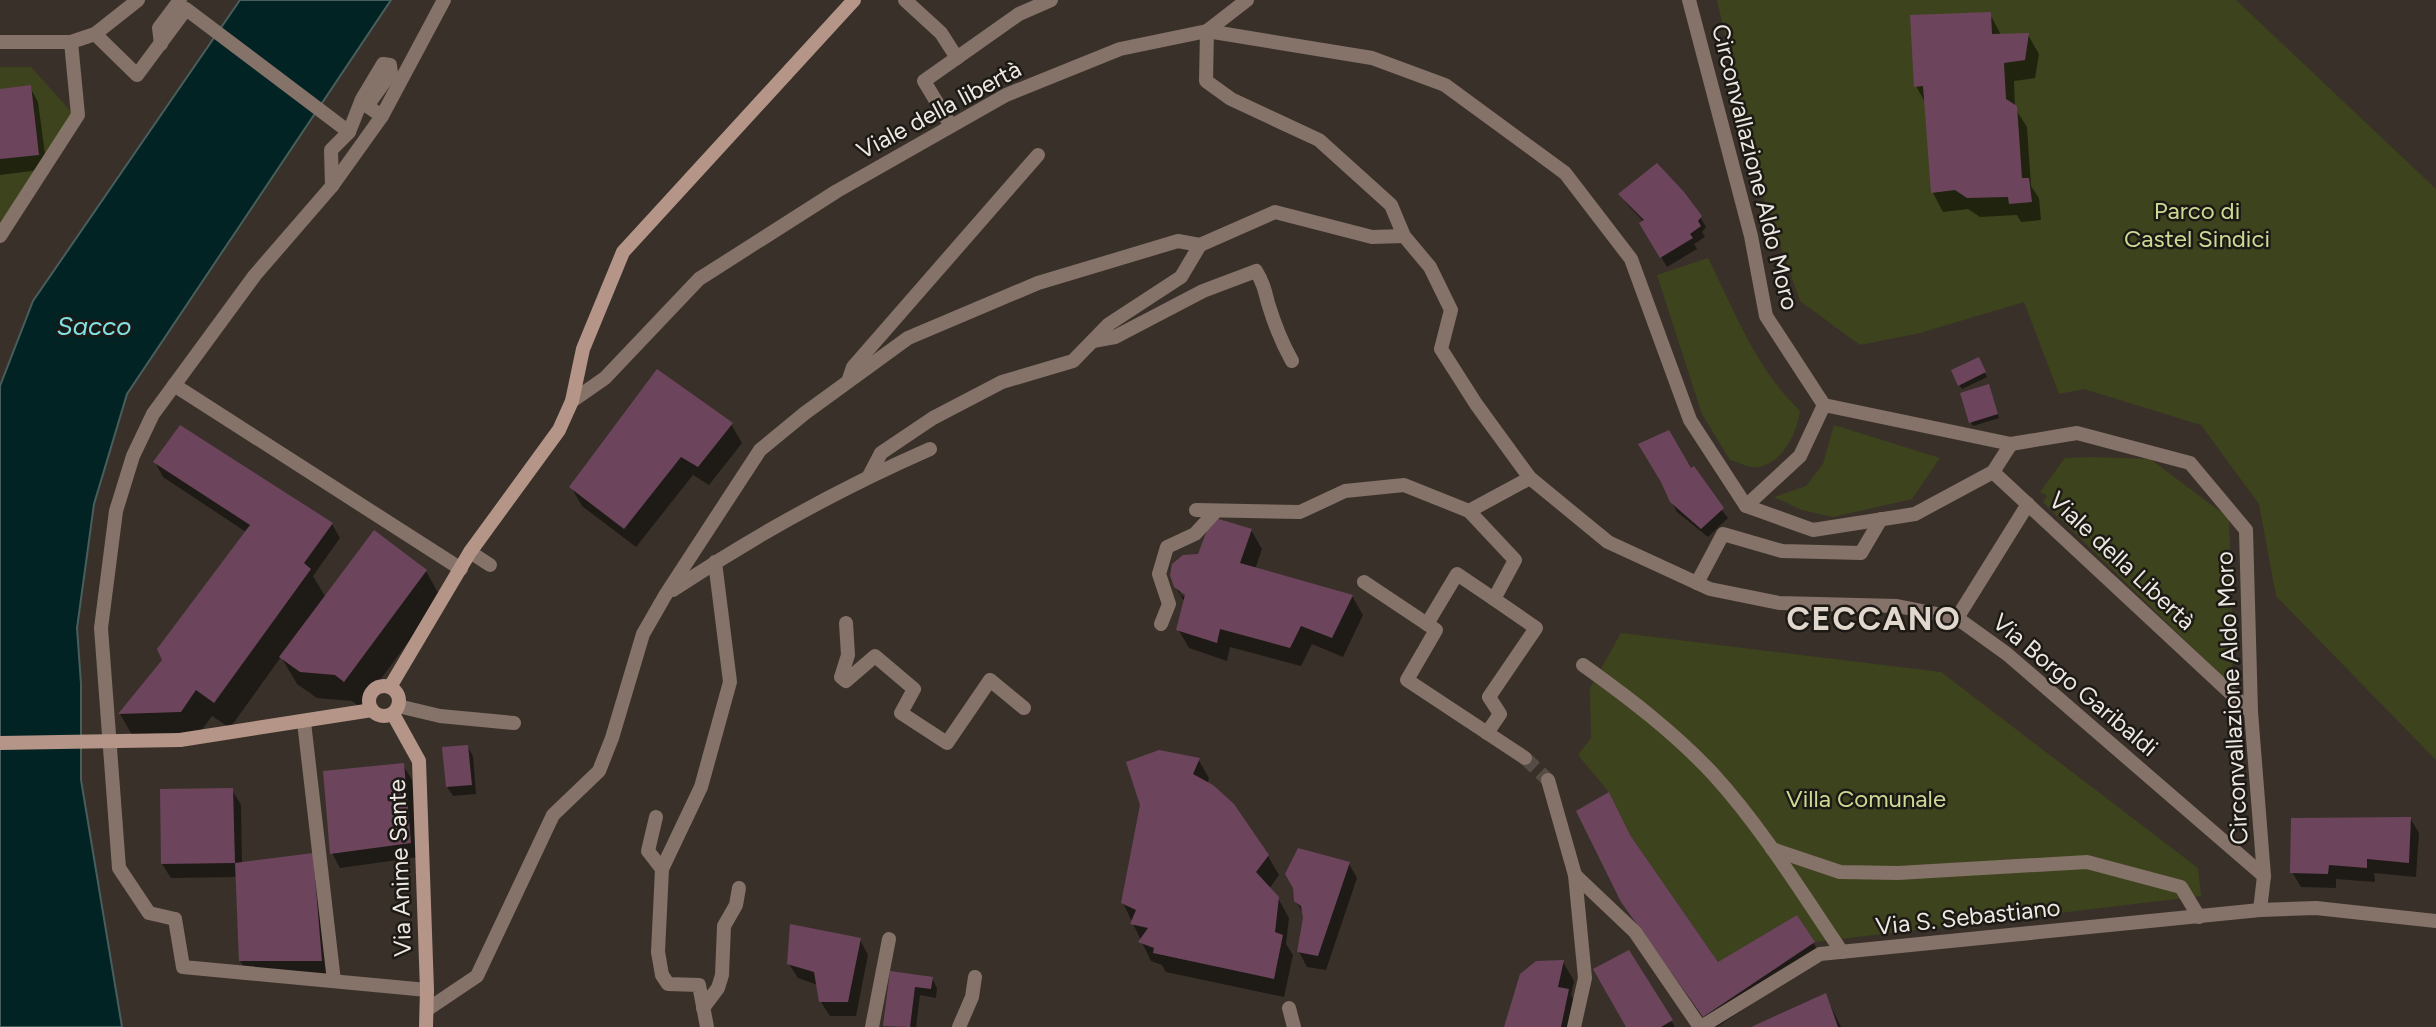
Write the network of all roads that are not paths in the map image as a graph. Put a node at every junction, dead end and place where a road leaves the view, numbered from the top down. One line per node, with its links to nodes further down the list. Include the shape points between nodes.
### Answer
1 (138, 0): 10 (street)
2 (444, 0): 14 (street)
3 (854, 0): 26 (main road, via 623,252 583,349)
4 (905, 0): 13 (street, via 941,33)
5 (1051, 0): 13 (street, via 1019,14)
6 (1247, 0): 9 (street)
7 (1689, 0): 27 (street, Circonvallazione Aldo Moro, via 1751,236 1766,316)
8 (189, 7): 10 (street, via 137,75); 16 (street)
9 (1207, 31): 15 (street, Viale della libertà, via 1120,49 1006,95); 20 (street, Via Borgo Garibaldi, via 1206,81 1231,99 1319,140 1391,205); 34 (street, Viale della libertà, via 1372,58 1445,85 1565,173 1631,259 1690,420)
10 (95, 34): 12 (street)
11 (0, 42): 12 (street)
12 (71, 42): 19 (street, via 78,115)
13 (957, 58): 15 (street, via 924,81)
14 (382, 116): 16 (street, via 368,106 391,73 390,65 383,64); 18 (street)
15 (951, 126): 26 (street, Viale della libertà, via 837,191 699,279 605,378)
16 (349, 132): 18 (street, via 331,150)
17 (1038, 155): 24 (street, via 853,367)
18 (332, 186): 25 (street, via 255,275)
19 (0, 236)
20 (1404, 236): 21 (street, via 1373,237 1275,212); 32 (street, Via Borgo Garibaldi, via 1430,267 1451,310 1441,349)
21 (1200, 245): 22 (street, via 1181,277 1109,324); 24 (street, via 1178,241 1038,283 908,338)
22 (1093, 341): 23 (street, via 1115,337 1203,291 1256,271); 31 (street, via 1073,360 1002,382 933,418 881,453)
23 (1292, 361)
24 (849, 380): 45 (street, via 760,450)
25 (174, 385): 42 (street); 75 (street, via 153,414 119,500 101,628 119,869 149,913 175,919 183,967)
26 (572, 401): 39 (main road, via 559,430)
27 (1824, 405): 28 (street, Circonvallazione Aldo Moro); 34 (street, via 1800,456)
28 (2011, 444): 30 (street); 56 (street, Circonvallazione Aldo Moro, via 2077,433 2190,463 2246,530)
29 (930, 449): 31 (street)
30 (1993, 472): 33 (street, Viale della Libertà); 38 (street, via 1915,514)
31 (869, 476): 40 (street)
32 (1530, 478): 37 (street); 44 (street, Via Borgo Garibaldi, via 1608,542)
33 (2028, 504): 47 (street, Viale della libertà); 56 (street, Viale della Libertà)
34 (1746, 506): 38 (street, via 1814,530)
35 (1196, 510): 36 (street)
36 (1216, 511): 37 (street, via 1300,512 1345,491 1404,485); 49 (street, via 1195,534 1167,547 1159,574 1169,604)
37 (1469, 511): 46 (street, via 1515,560)
38 (1881, 519): 44 (street, via 1861,553 1782,551 1723,534)
39 (470, 552): 41 (street); 42 (main road)
40 (715, 562): 45 (street); 65 (street, via 730,682 701,787)
41 (490, 565)
42 (461, 569): 52 (main road)
43 (1364, 582): 50 (street)
44 (1697, 583): 47 (street, Via Borgo Garibaldi, via 1779,603 1897,606)
45 (666, 594): 79 (street, via 643,634 599,771 553,815 477,976)
46 (1494, 599): 50 (street, via 1457,574); 59 (street, via 1536,628 1489,697 1500,714)
47 (1957, 618): 67 (street, Via Borgo Garibaldi, via 2007,654)
48 (846, 623): 53 (street, via 848,655 841,677 846,681 875,656 914,689 901,713 947,743 990,680)
49 (1161, 624)
50 (1426, 624): 59 (street, via 1436,630 1407,681)
51 (1583, 665): 64 (street, via 1637,704 1714,775)
52 (390, 687): 54 (main road, via 375,689 370,696); 55 (main road, via 400,699)
53 (1024, 708)
54 (372, 710): 55 (main road, via 385,716); 57 (main road)
55 (395, 710): 58 (street); 76 (main road, Via Anime Sante, via 419,761)
56 (2250, 712): 67 (street, Circonvallazione Aldo Moro)
57 (304, 722): 60 (main road, bridge, via 180,740); 75 (street)
58 (513, 723)
59 (1487, 733): 61 (street)
60 (0, 743)
61 (1525, 758)
62 (1548, 780): 66 (street)
63 (656, 817): 65 (street, via 648,851)
64 (1772, 849): 70 (street, via 1840,872 2087,862 2181,887); 73 (street)
65 (662, 869): 78 (street, via 658,951 662,975 668,984 699,985)
66 (1575, 875): 85 (street, via 1585,978); 86 (street, Via S. Sebastiano, via 1634,932)
67 (2264, 876): 69 (street)
68 (739, 888): 78 (street, via 724,926 722,975)
69 (2260, 910): 70 (street, Via S. Sebastiano); 71 (street, via 2316,908)
70 (2199, 917): 73 (street, Via S. Sebastiano)
71 (2436, 921)
72 (889, 939): 82 (street)
73 (1842, 952): 86 (street, Via S. Sebastiano, via 1820,954)
74 (975, 977): 83 (street)
75 (334, 981): 76 (street)
76 (427, 990): 79 (main road, Via Anime Sante)
77 (1289, 1007): 84 (street)
78 (703, 1008): 81 (street)
79 (428, 1009): 80 (main road, Via Anime Sante)
80 (426, 1027)
81 (707, 1027)
82 (872, 1027)
83 (959, 1027)
84 (1294, 1027)
85 (1574, 1027)
86 (1700, 1027)

